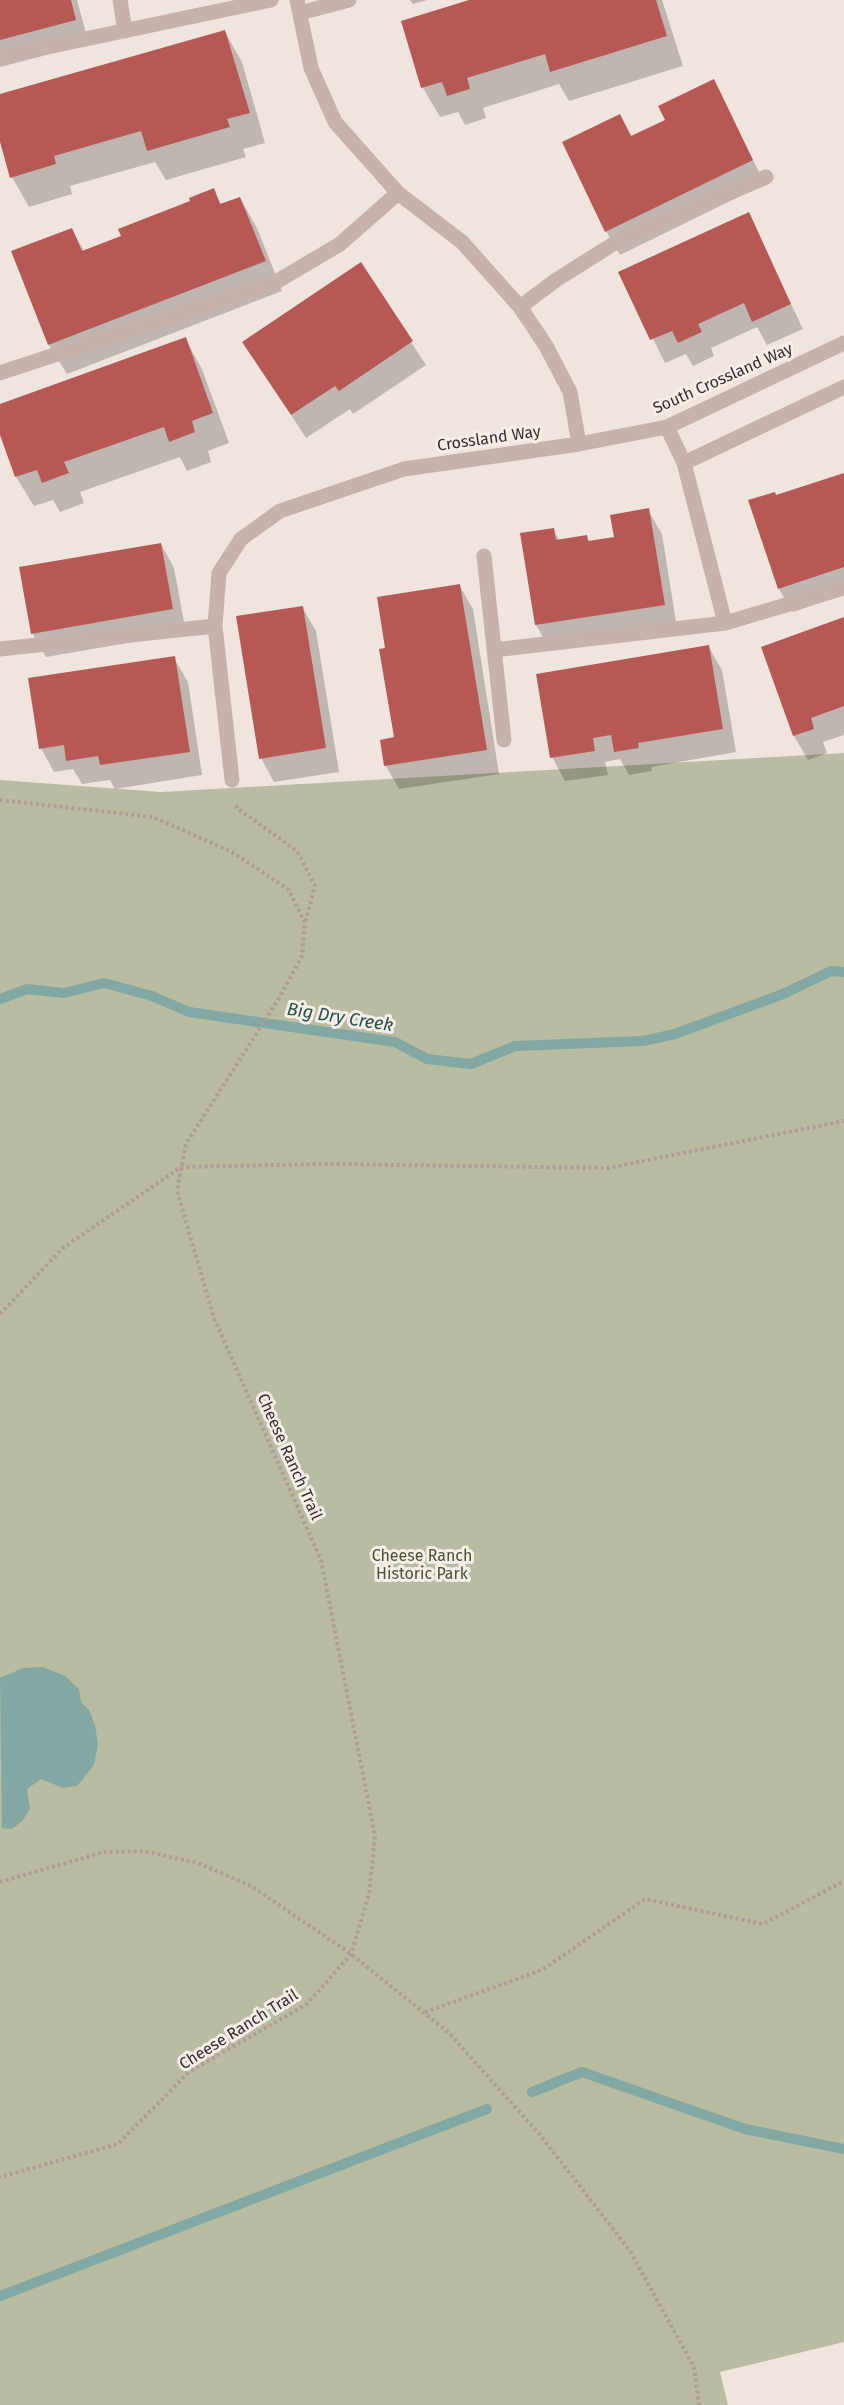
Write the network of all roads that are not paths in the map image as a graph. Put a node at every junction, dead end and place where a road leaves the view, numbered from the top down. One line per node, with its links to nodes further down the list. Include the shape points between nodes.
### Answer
1 (120, 0): 5 (street)
2 (272, 0): 5 (street)
3 (349, 0): 4 (street)
4 (298, 6): 8 (street, via 311,68 335,122)
5 (124, 31): 6 (street)
6 (0, 57)
7 (766, 177): 9 (street, via 618,241)
8 (398, 194): 9 (street, via 462,242); 11 (street, via 340,244 276,282)
9 (520, 307): 14 (street, via 570,392)
10 (844, 343): 13 (street, South Crossland Way)
11 (0, 373)
12 (844, 387): 15 (street)
13 (667, 427): 14 (street, South Crossland Way); 15 (street)
14 (579, 444): 19 (street, Crossland Way, via 404,469 280,511 241,539 219,573)
15 (684, 463): 18 (street)
16 (484, 556): 21 (street)
17 (844, 588): 18 (street)
18 (725, 623): 21 (street)
19 (215, 626): 20 (street); 23 (street, Crossland Way)
20 (0, 649)
21 (494, 650): 22 (street)
22 (504, 740)
23 (232, 780)

